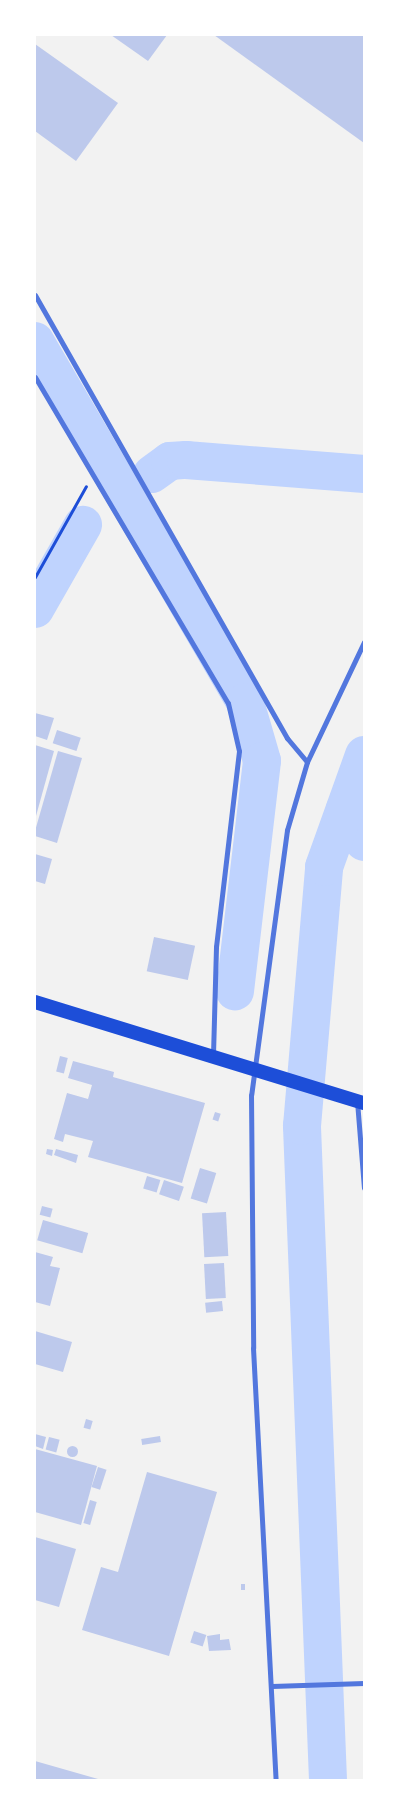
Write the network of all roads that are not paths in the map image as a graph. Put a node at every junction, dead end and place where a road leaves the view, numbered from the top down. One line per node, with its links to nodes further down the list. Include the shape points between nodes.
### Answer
1 (35, 295): 4 (street, via 287,738)
2 (35, 376): 6 (street, via 228,703 239,751 216,947)
3 (364, 642): 4 (street)
4 (307, 762): 7 (street, via 287,830)
5 (35, 1002): 6 (highway)
6 (212, 1058): 7 (highway)
7 (256, 1068): 8 (highway); 11 (street, via 251,1094 253,1348)
8 (360, 1101): 9 (street)
9 (364, 1188)
10 (364, 1682): 11 (street)
11 (272, 1686): 12 (street)
12 (276, 1780)

